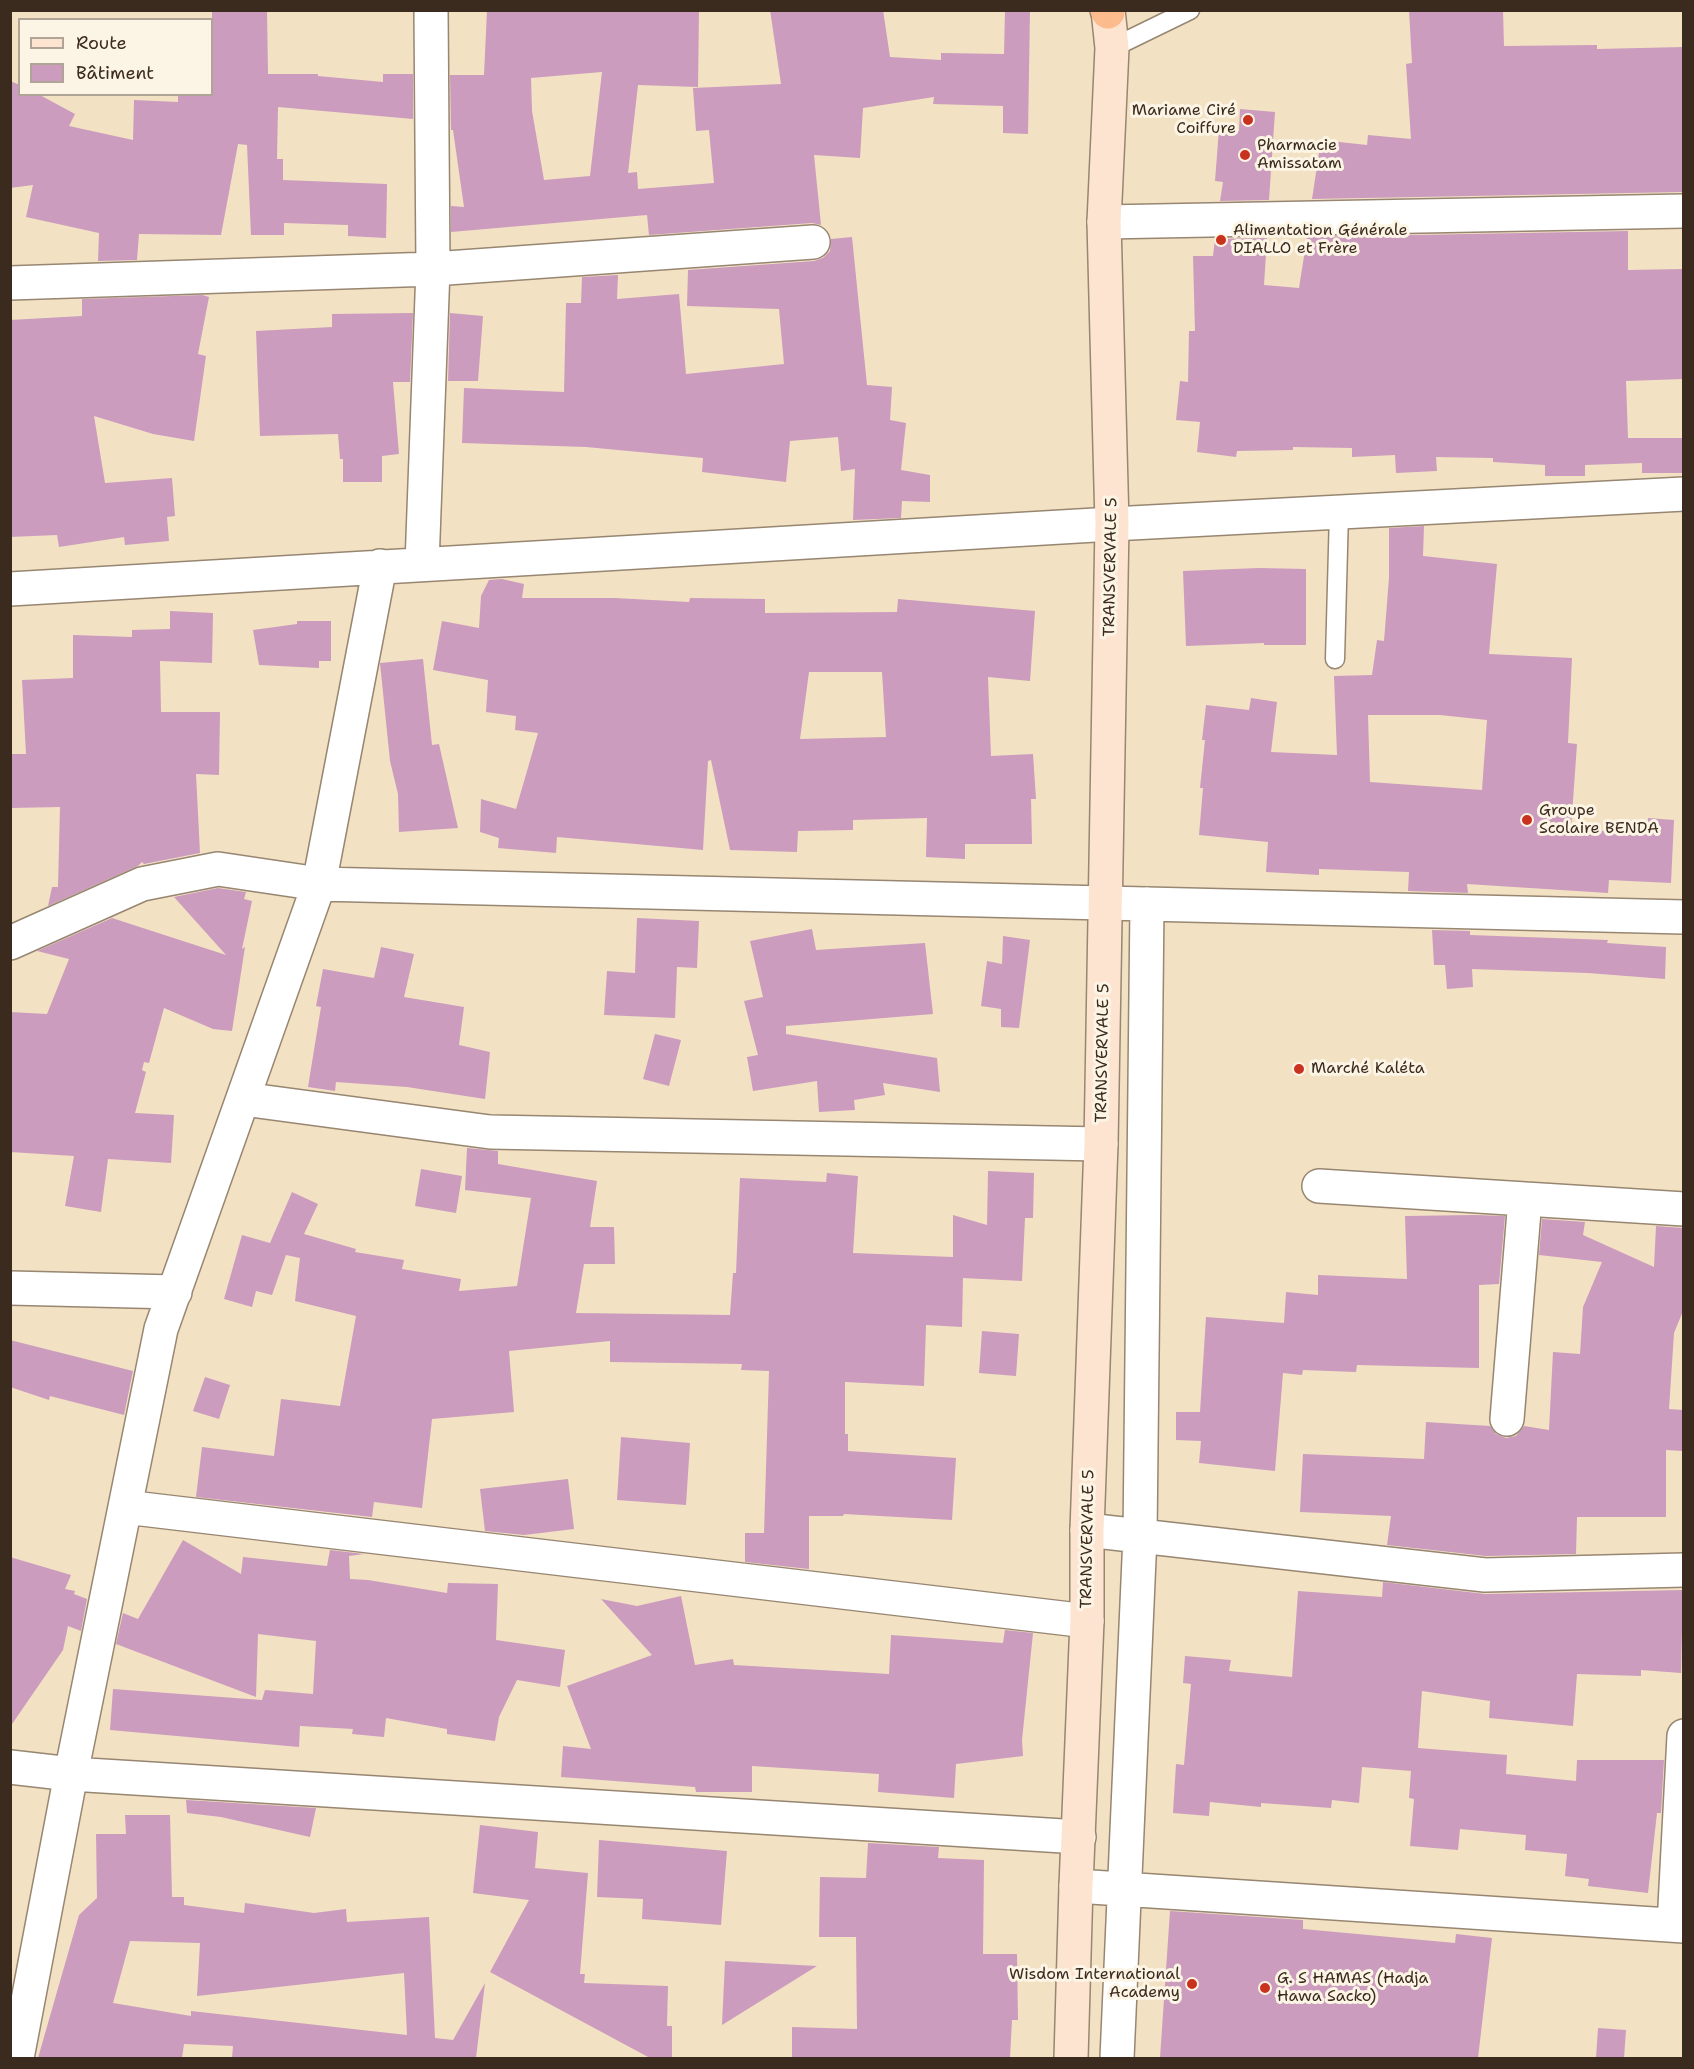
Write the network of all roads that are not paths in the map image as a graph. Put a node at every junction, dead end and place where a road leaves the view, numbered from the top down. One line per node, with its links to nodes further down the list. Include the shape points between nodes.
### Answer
1 (431, 10): 8 (street)
2 (1190, 10): 4 (lane)
3 (1111, 11): 4 (main road, TRANSVERVALE 5)
4 (1112, 48): 6 (main road, TRANSVERVALE 5)
5 (1683, 211): 6 (street)
6 (1104, 222): 12 (main road, TRANSVERVALE 5)
7 (813, 242): 8 (street)
8 (433, 270): 9 (street); 13 (street)
9 (10, 283)
10 (1683, 494): 11 (street)
11 (1339, 512): 12 (street); 16 (lane)
12 (1113, 524): 13 (street); 18 (main road, TRANSVERVALE 5)
13 (422, 564): 14 (street)
14 (380, 566): 15 (street); 17 (street)
15 (10, 589)
16 (1335, 659)
17 (319, 884): 18 (street); 21 (street, via 218,869 142,884); 22 (street)
18 (1105, 904): 19 (street); 23 (main road, TRANSVERVALE 5)
19 (1147, 904): 20 (street); 32 (street)
20 (1683, 917)
21 (10, 943)
22 (243, 1099): 23 (street, via 490,1132); 28 (street)
23 (1101, 1144): 31 (main road, TRANSVERVALE 5)
24 (1319, 1186): 25 (street)
25 (1525, 1199): 26 (street); 29 (street)
26 (1683, 1209)
27 (10, 1288): 28 (street)
28 (175, 1292): 30 (street, via 161,1329)
29 (1507, 1419)
30 (125, 1507): 34 (street); 37 (street)
31 (1087, 1530): 32 (street); 34 (main road, TRANSVERVALE 5)
32 (1140, 1536): 33 (street, via 1485,1575); 40 (street)
33 (1683, 1570)
34 (1087, 1621): 38 (main road, TRANSVERVALE 5)
35 (1683, 1736): 41 (street)
36 (10, 1767): 37 (street)
37 (72, 1774): 38 (street); 42 (street)
38 (1079, 1837): 39 (main road, TRANSVERVALE 5)
39 (1076, 1886): 40 (street); 43 (main road, TRANSVERVALE 5)
40 (1125, 1889): 41 (street); 44 (street)
41 (1679, 1925)
42 (17, 2058)
43 (1071, 2058)
44 (1117, 2058)

